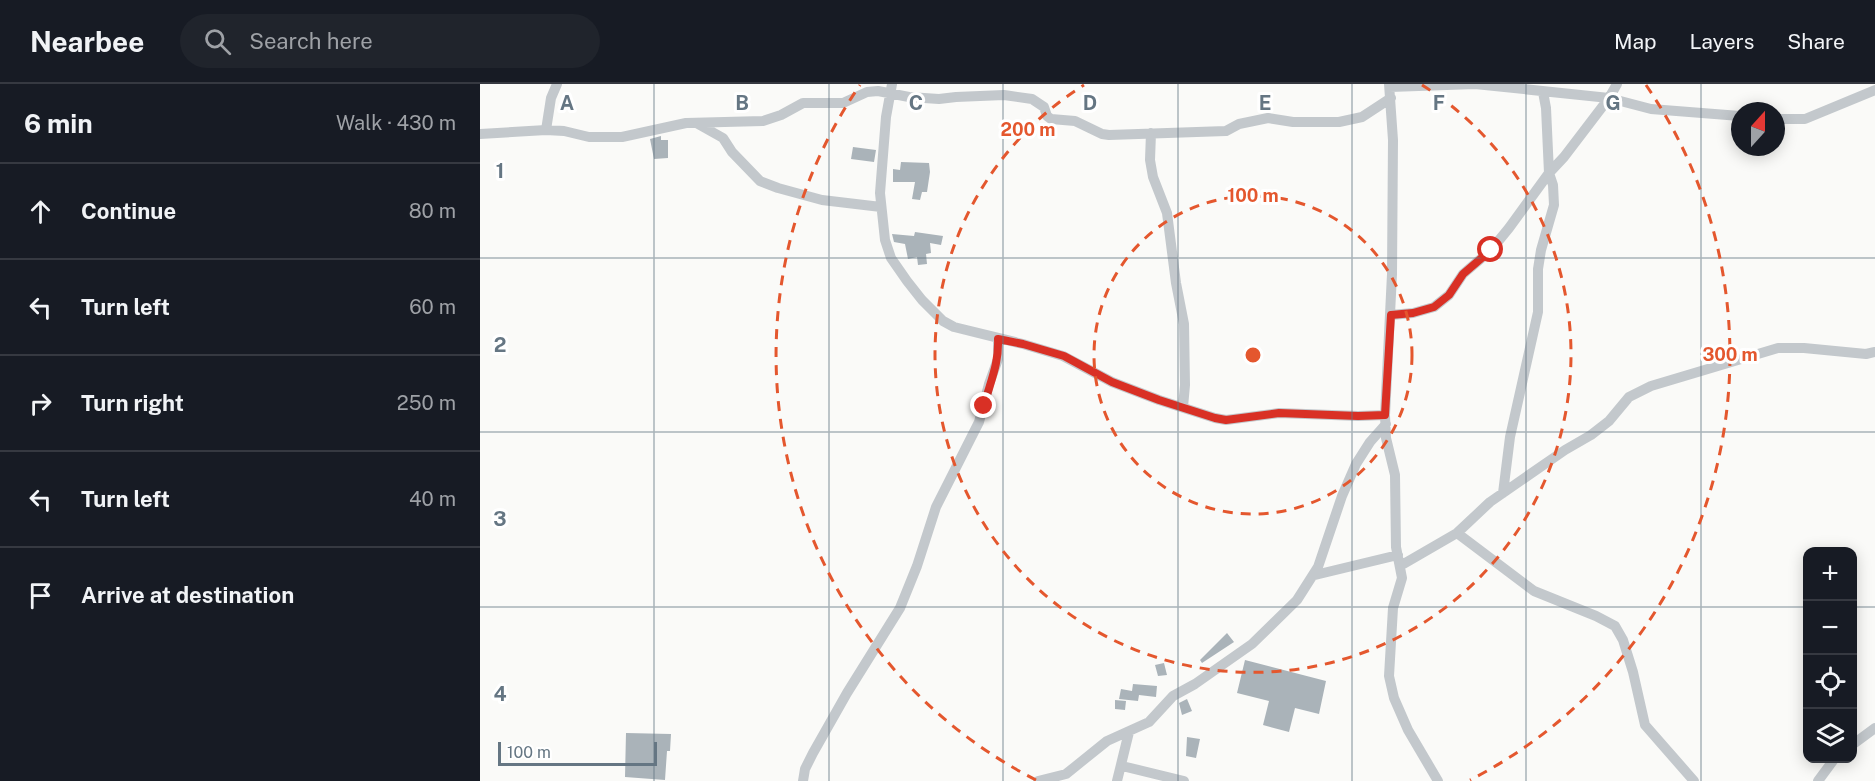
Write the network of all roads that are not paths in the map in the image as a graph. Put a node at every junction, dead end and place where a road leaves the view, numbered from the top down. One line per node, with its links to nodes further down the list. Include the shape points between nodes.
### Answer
1 (557, 84): 11 (street)
2 (1617, 84): 7 (street)
3 (891, 88): 10 (street, via 843,102 803,103 763,121); 12 (street, via 909,98 1018,96 1038,101 1051,119 1081,123 1102,134); 15 (street)
4 (1390, 90): 6 (street, via 1476,84); 12 (street, via 1362,117 1339,122 1268,118 1226,131); 16 (street)
5 (1875, 90): 9 (street, via 1805,119)
6 (1543, 92): 7 (street); 14 (street)
7 (1609, 98): 8 (street, via 1651,109); 14 (street)
8 (1731, 115)
9 (1785, 119)
10 (698, 124): 11 (street, via 686,123 622,137 589,137); 15 (street, via 723,138 760,181 822,200)
11 (546, 130): 13 (street)
12 (1151, 133): 19 (street, via 1150,160 1167,213 1184,324)
13 (480, 134)
14 (1549, 173): 16 (street, via 1491,250 1463,274 1449,295 1434,307); 21 (street, via 1554,205 1541,250 1538,312 1510,437)
15 (881, 207): 17 (street, via 891,258 922,300 954,327)
16 (1391, 315): 20 (street)
17 (998, 339): 19 (street, via 1064,356 1112,382); 30 (street, via 998,359 979,422 936,507 900,608 813,753)
18 (1875, 352): 21 (street, via 1778,348 1651,386 1629,397 1591,435)
19 (1183, 407): 20 (street, via 1226,420 1279,413)
20 (1385, 419): 23 (street, via 1395,475); 24 (street, via 1356,464)
21 (1503, 493): 22 (street)
22 (1457, 533): 23 (street); 35 (street, via 1534,591 1614,626 1623,640 1645,725)
23 (1399, 560): 24 (street); 34 (street, via 1402,578 1394,608 1389,676 1408,730)
24 (1315, 575): 26 (street, via 1298,600 1252,644 1173,696 1149,722)
25 (1875, 728): 27 (street)
26 (1129, 732): 29 (street); 31 (street, via 1107,741 1066,774)
27 (1857, 741)
28 (1832, 763): 36 (street)
29 (1122, 766): 32 (street); 33 (street)
30 (803, 781)
31 (1038, 781)
32 (1117, 781)
33 (1184, 781)
34 (1438, 781)
35 (1694, 781)
36 (1818, 781)

